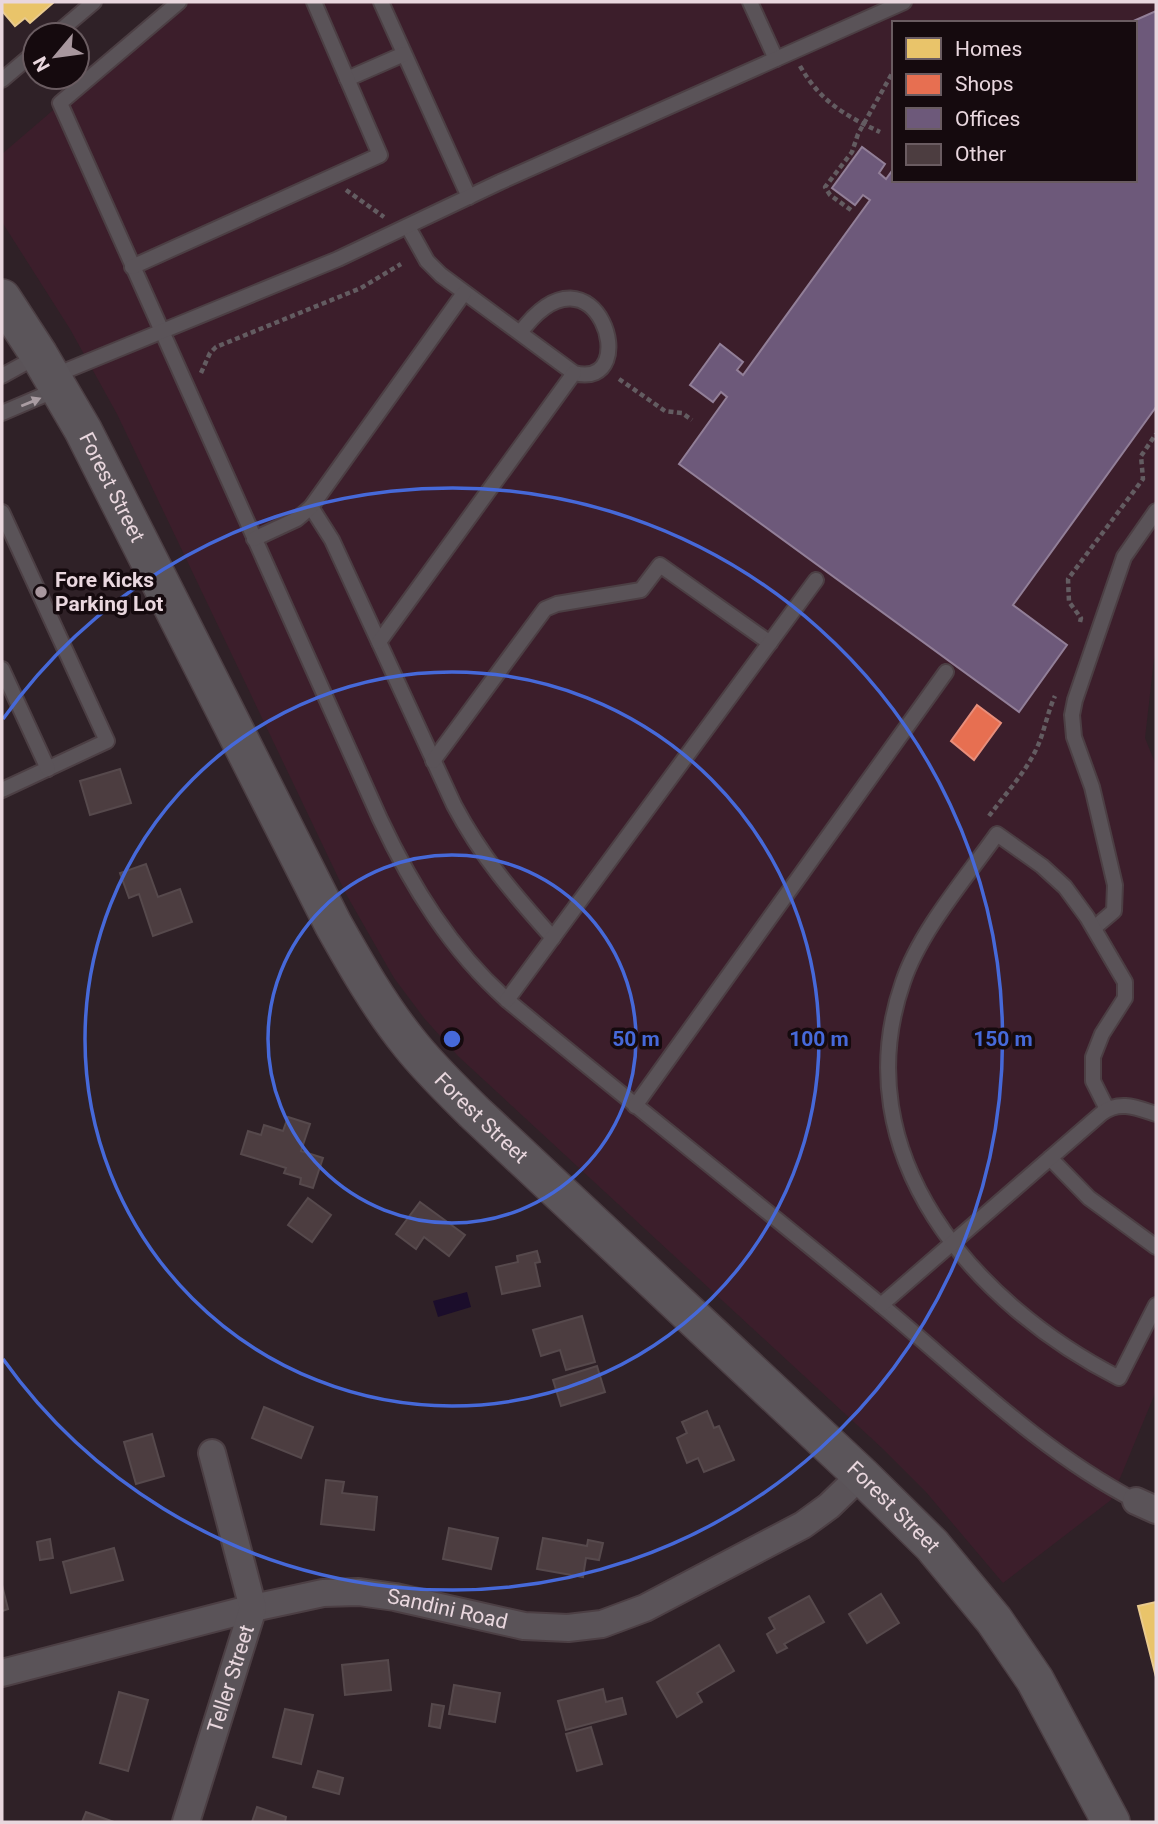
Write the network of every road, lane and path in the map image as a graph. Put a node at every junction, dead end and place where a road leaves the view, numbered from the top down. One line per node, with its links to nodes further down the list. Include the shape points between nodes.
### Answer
1 (94, 2): 7 (lane)
2 (178, 2): 23 (lane, via 60,103)
3 (314, 2): 13 (lane)
4 (380, 2): 8 (lane)
5 (750, 2): 9 (lane)
6 (904, 2): 9 (lane)
7 (72, 21)
8 (404, 54): 13 (lane); 18 (lane)
9 (776, 59): 18 (lane)
10 (21, 64): 14 (lane)
11 (800, 65): 15 (path, via 826,101)
12 (892, 74): 15 (path)
13 (347, 79): 17 (lane, via 380,155)
14 (2, 80)
15 (864, 124): 16 (path); 19 (path, via 852,152 825,187)
16 (880, 132)
17 (337, 174): 20 (path, via 342,187); 23 (lane)
18 (469, 197): 21 (lane)
19 (851, 210)
20 (388, 220)
21 (408, 227): 24 (lane, via 433,268); 26 (lane)
22 (401, 264): 30 (path, via 361,288 216,347)
23 (132, 267): 26 (lane)
24 (464, 293): 27 (lane); 36 (lane)
25 (2, 298): 29 (main road, Forest Street)
26 (160, 331): 29 (lane); 39 (lane)
27 (520, 334): 28 (lane); 28 (lane, via 550,303 573,300 592,309 607,328 607,357 594,373)
28 (574, 373): 42 (lane)
29 (50, 374): 31 (lane); 33 (lane, one-way to 29); 63 (main road, Forest Street, via 83,430 333,923 398,1028 474,1112)
30 (198, 375)
31 (2, 376)
32 (619, 379): 34 (path, via 665,411)
33 (2, 413)
34 (692, 420)
35 (1156, 434): 41 (path, via 1141,456 1143,479 1068,579 1069,602 1081,618)
36 (312, 507): 39 (lane); 42 (lane)
37 (1156, 511): 51 (lane, via 1124,557 1073,708 1074,737 1092,787 1116,893 1114,911)
38 (2, 512): 48 (lane, via 107,741)
39 (254, 539): 53 (lane, via 404,867 450,940)
40 (816, 580): 43 (lane)
41 (1078, 631)
42 (379, 642): 47 (lane)
43 (770, 643): 47 (lane, via 660,565 641,590 545,609); 52 (lane)
44 (2, 669): 48 (lane)
45 (946, 672): 54 (lane)
46 (1056, 693): 50 (path, via 1039,743)
47 (433, 761): 52 (lane, via 482,855)
48 (48, 769): 49 (lane)
49 (2, 790)
50 (986, 821)
51 (1094, 928): 55 (lane, via 1126,987 1125,998 1093,1058 1093,1081); 58 (lane, via 1057,879 998,834 930,929 909,967 892,1027 888,1061 891,1109 908,1170)
52 (553, 938): 53 (lane)
53 (507, 1000): 54 (lane)
54 (635, 1105): 60 (lane)
55 (1107, 1109): 56 (lane, via 1123,1105); 57 (lane)
56 (1156, 1114)
57 (1050, 1158): 58 (lane); 59 (lane, via 1102,1208)
58 (952, 1244): 60 (lane); 61 (lane, via 1026,1319 1077,1356 1119,1378)
59 (1156, 1247)
60 (881, 1305): 64 (lane, via 1031,1432 1082,1469)
61 (1156, 1305)
62 (212, 1453): 65 (street, Teller Street)
63 (861, 1475): 65 (street, Sandini Road, via 803,1525 645,1608 602,1624 555,1629 524,1626 359,1592 314,1594); 68 (main road, Forest Street, via 932,1545 994,1620 1047,1700)
64 (1146, 1505)
65 (253, 1608): 66 (street, Sandini Road); 67 (street, Teller Street)
66 (2, 1673)
67 (186, 1822)
68 (1111, 1822)

